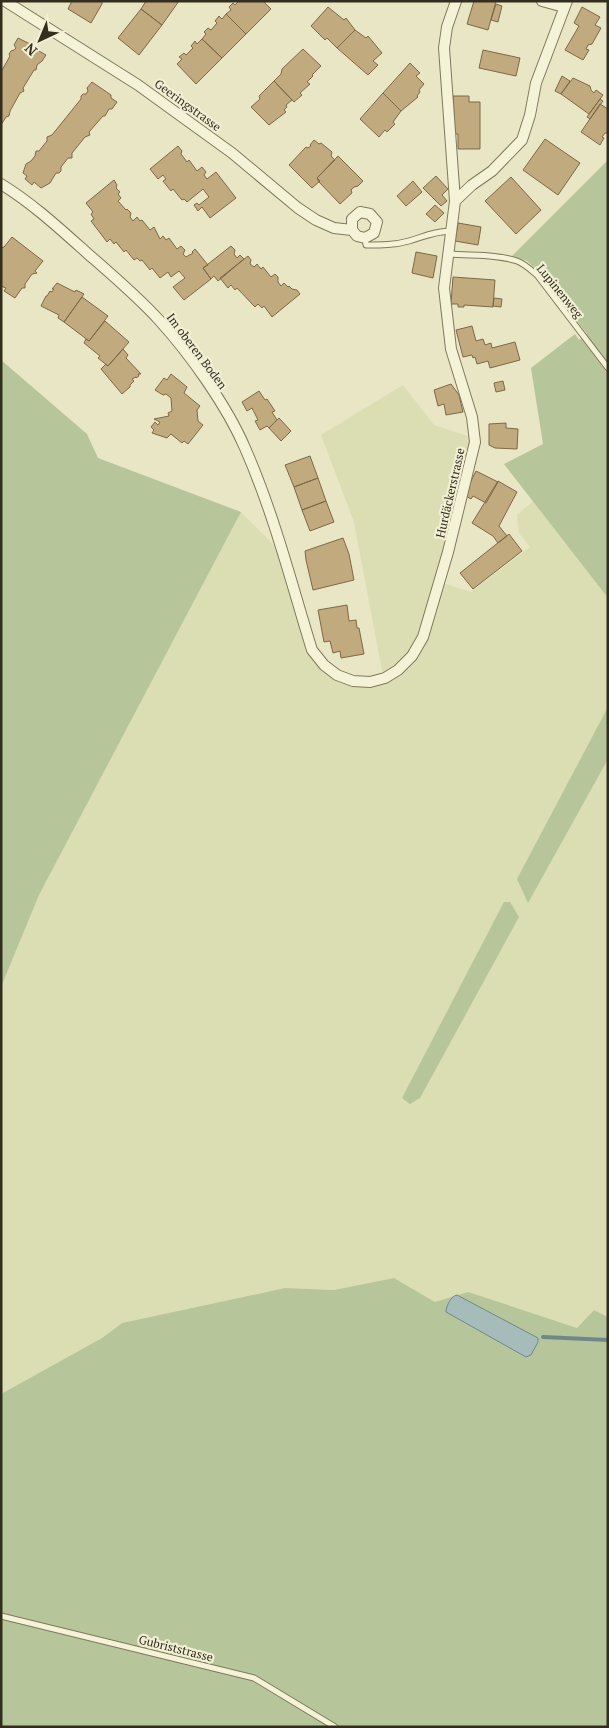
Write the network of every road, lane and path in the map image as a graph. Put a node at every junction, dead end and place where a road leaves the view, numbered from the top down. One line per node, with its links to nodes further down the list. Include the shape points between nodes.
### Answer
1 (5, 1): 7 (street, Geeringstrasse, via 138,85 232,153 316,220 334,228)
2 (456, 1): 6 (street, Hurdäckerstrasse, via 444,48)
3 (542, 1): 4 (street)
4 (566, 4): 6 (street, via 536,83 522,140 492,171)
5 (1, 184): 12 (street, Im oberen Boden, via 48,218 126,287 181,347 224,408 245,448)
6 (455, 201): 8 (street, Hurdäckerstrasse)
7 (352, 230): 9 (street, Geeringstrasse); 9 (street, via 355,215 370,214 376,228)
8 (451, 231): 9 (lane, via 434,232 392,244); 10 (street, Hurdäckerstrasse)
9 (366, 242)
10 (448, 254): 11 (lane, Lupinenweg, via 499,258 527,266); 12 (street, Hurdäckerstrasse, via 444,288 447,326 472,417 475,442 423,637 412,656 398,670 370,682 353,681 324,665 312,650)
11 (608, 368)
12 (278, 532)
13 (1, 1616): 14 (lane, Gubriststrasse, via 254,1678)
14 (335, 1727)

